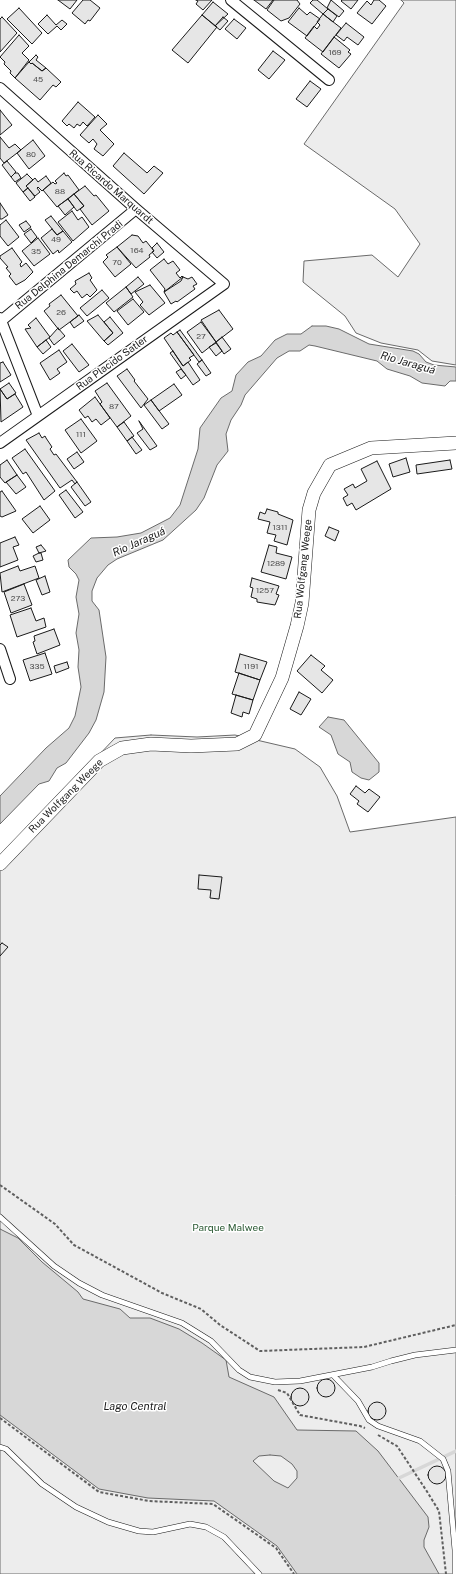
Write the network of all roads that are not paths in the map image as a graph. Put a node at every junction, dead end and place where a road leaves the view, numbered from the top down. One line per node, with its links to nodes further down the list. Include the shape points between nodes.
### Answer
1 (231, 0): 2 (street)
2 (329, 80)
3 (0, 88): 4 (street, Rua Ricardo Marquardt)
4 (136, 209): 5 (street, Rua Ricardo Marquardt); 6 (street, Rua Delphina Demarchi Pradi)
5 (224, 284): 7 (street, Rua Placido Satler)
6 (1, 319): 7 (street)
7 (38, 416): 8 (street, Rua Placido Satler)
8 (0, 443)
9 (456, 443): 12 (street, Rua Wolfgang Weege, via 371,448 330,465 314,493 310,510 302,603 297,626 282,678 255,735 237,744 151,744 122,748 99,761)
10 (0, 649): 11 (street)
11 (10, 679)
12 (0, 864)
13 (0, 1217): 15 (lane, via 54,1266 79,1283 102,1295 182,1323 197,1331 211,1341 244,1374 275,1382)
14 (456, 1350): 15 (lane, via 415,1355)
15 (333, 1375): 18 (lane, via 358,1401 369,1420 378,1426 420,1441 443,1459 448,1471)
16 (0, 1446): 17 (lane, via 42,1484 76,1507 108,1522 139,1531 153,1532 190,1524 206,1527 224,1537)
17 (258, 1574)
18 (455, 1574)

